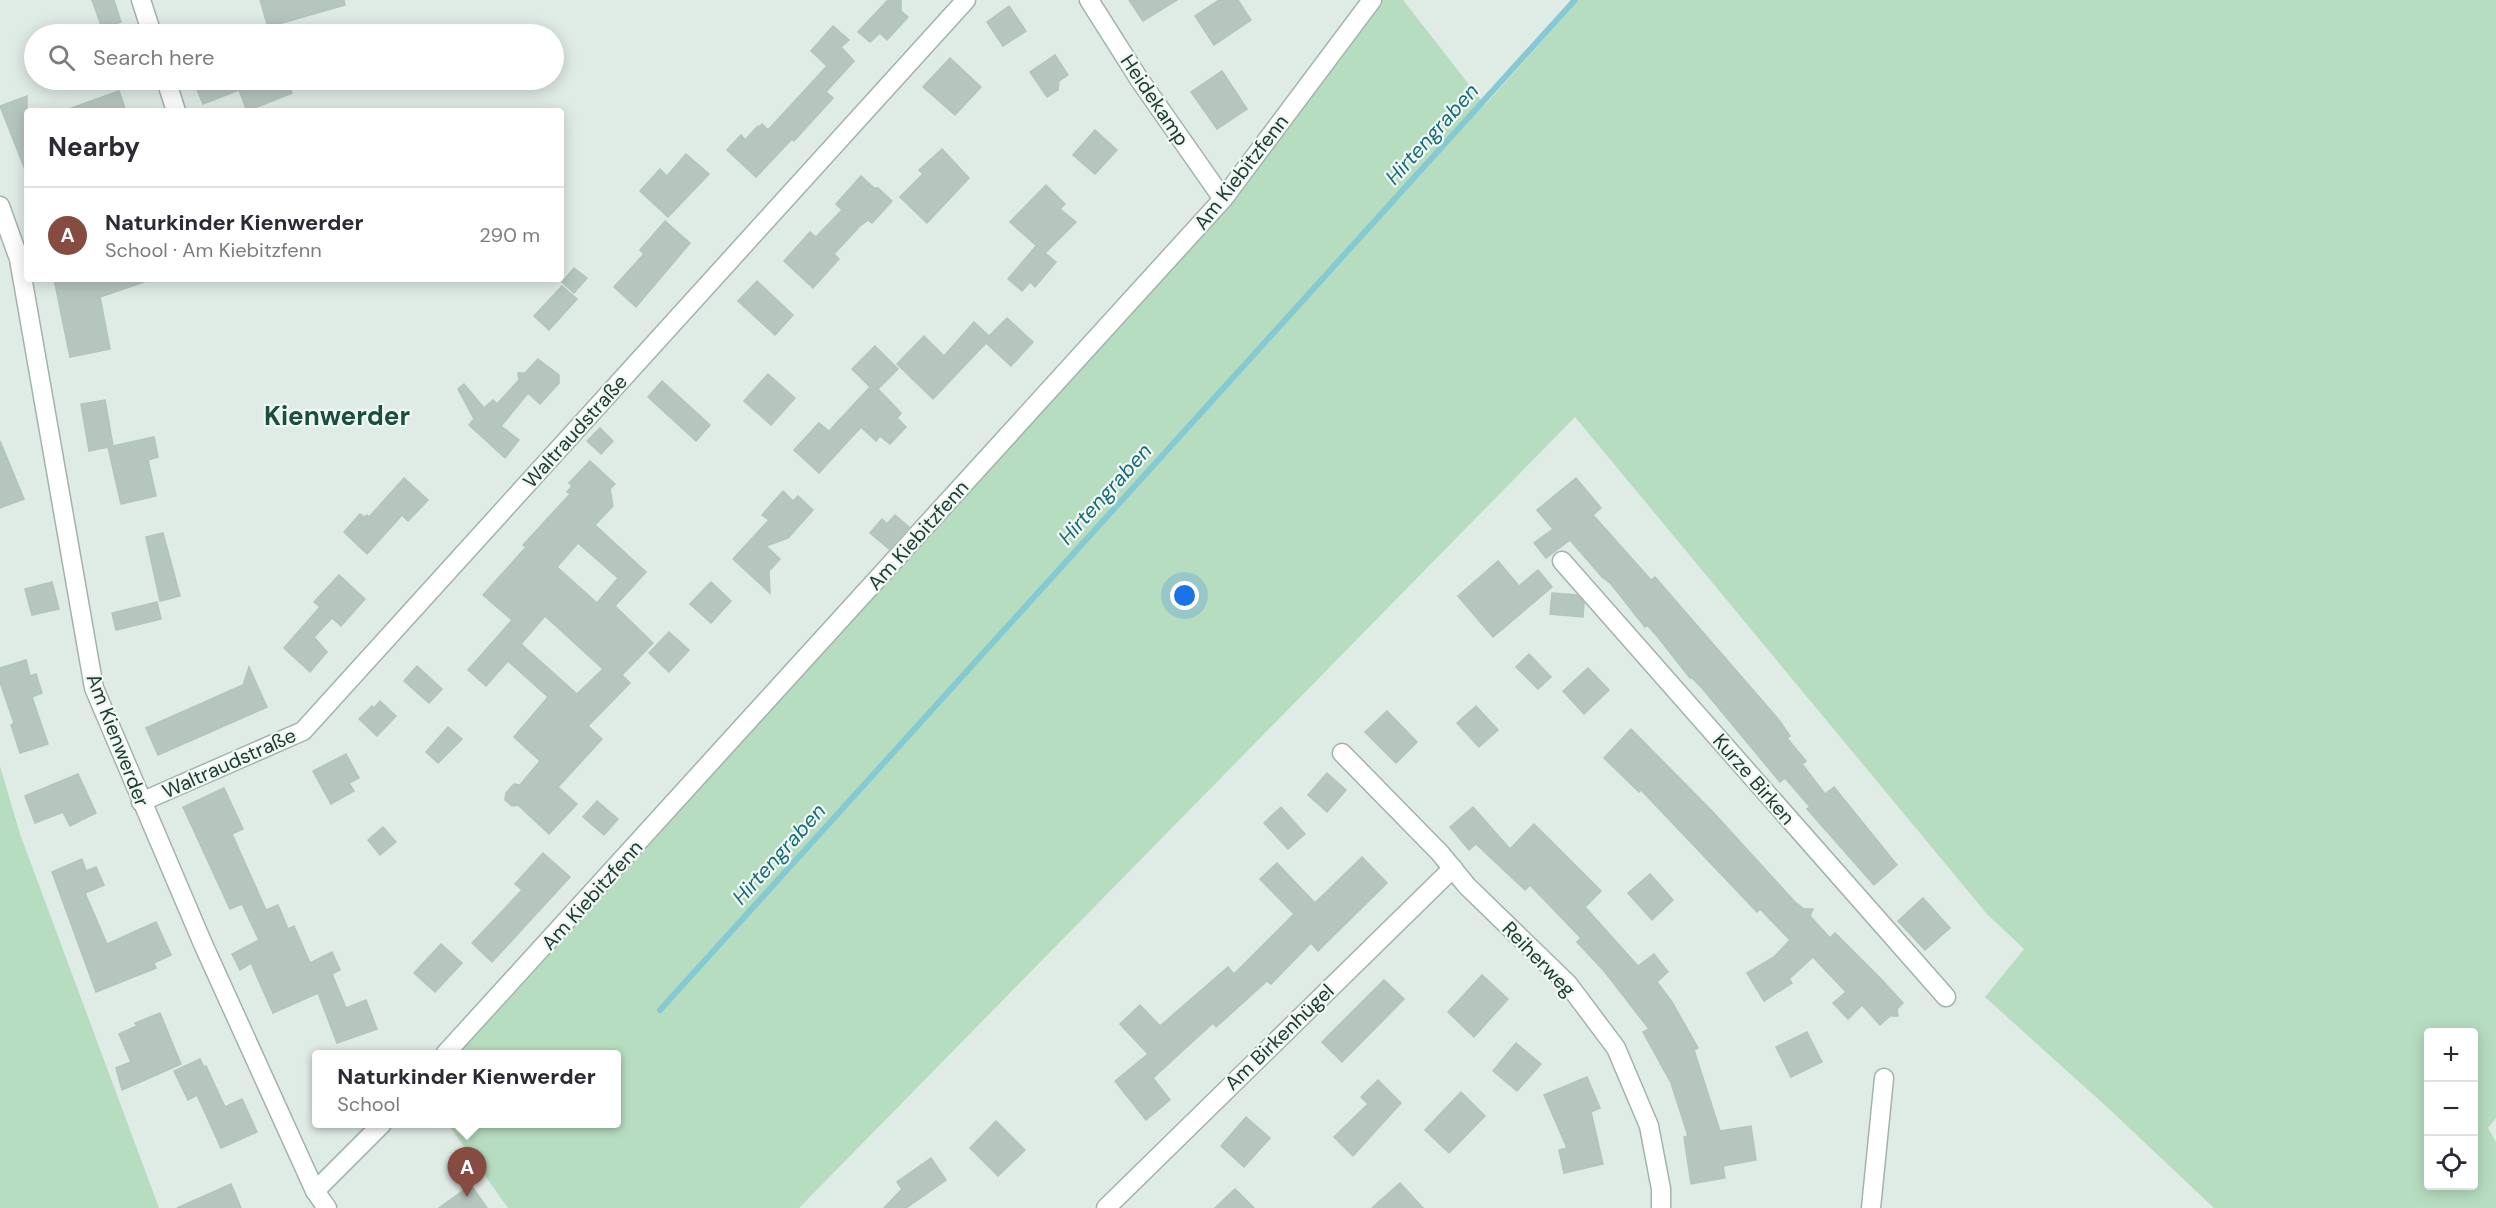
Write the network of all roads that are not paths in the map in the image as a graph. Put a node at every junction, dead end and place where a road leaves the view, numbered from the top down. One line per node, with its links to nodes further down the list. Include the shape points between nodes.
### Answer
1 (141, 0): 5 (street)
2 (966, 0): 12 (street, Waltraudstraße, via 303,731)
3 (1089, 0): 8 (street, Heidekamp)
4 (1372, 0): 8 (street, Am Kiebitzfenn)
5 (149, 24)
6 (169, 90): 7 (street)
7 (175, 108)
8 (1223, 199): 15 (street, Am Kiebitzfenn)
9 (0, 206): 12 (street, Am Kienwerder, via 19,259 94,688)
10 (1562, 561): 14 (street, Kurze Birken)
11 (1342, 753): 13 (street, Reiherweg)
12 (141, 802): 18 (street, Am Kienwerder)
13 (1453, 868): 20 (street, Am Birkenhügel); 21 (street, Reiherweg, via 1568,984 1616,1048 1649,1126)
14 (1946, 997)
15 (450, 1050)
16 (1884, 1078): 22 (street)
17 (378, 1128): 18 (street)
18 (315, 1191): 19 (street, Am Kienwerder)
19 (327, 1208)
20 (1106, 1208)
21 (1661, 1208)
22 (1870, 1208)

